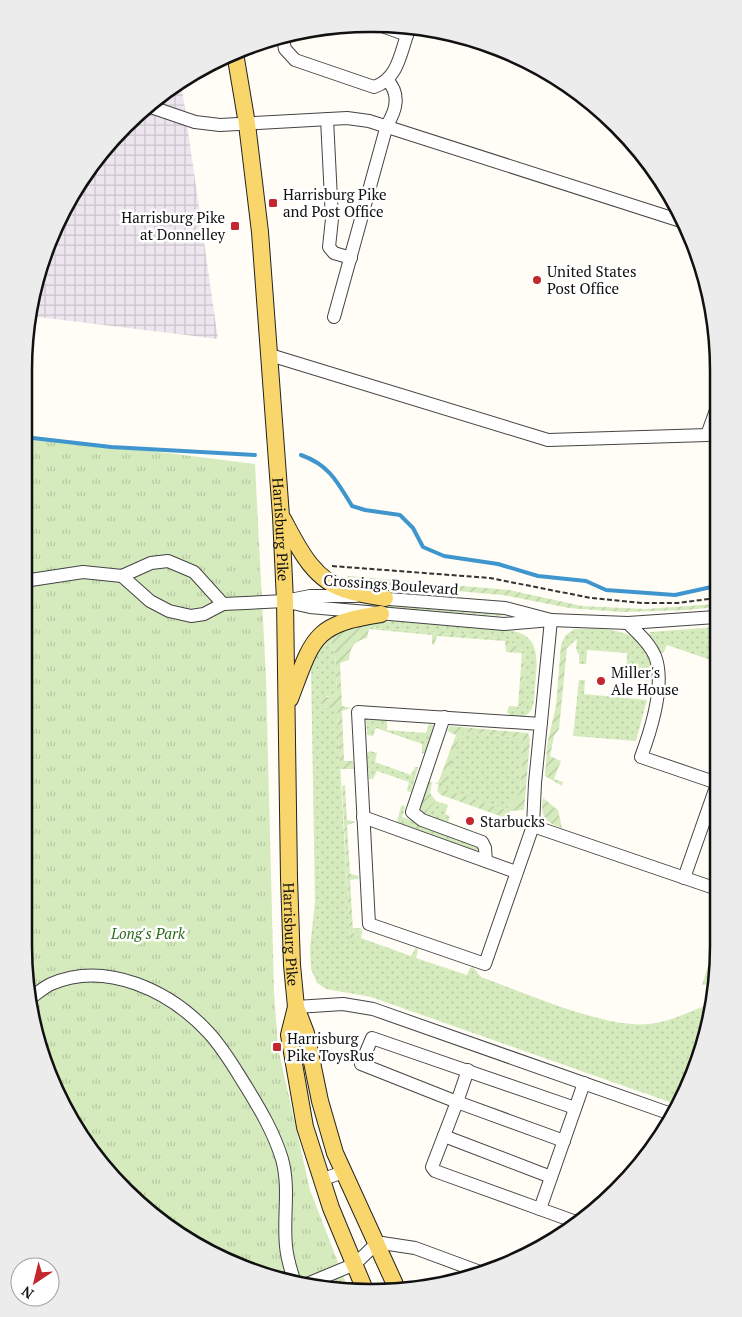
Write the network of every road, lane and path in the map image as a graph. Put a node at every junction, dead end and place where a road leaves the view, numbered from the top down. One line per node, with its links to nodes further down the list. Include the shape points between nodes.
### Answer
1 (408, 34): 4 (street, via 396,70)
2 (284, 44): 4 (street, via 295,60 374,87)
3 (236, 60): 7 (main road, Harrisburg Pike)
4 (387, 80): 8 (street, via 392,85 396,102 394,114)
5 (157, 109): 7 (street, via 195,122)
6 (327, 119): 7 (street); 8 (street, via 358,119); 10 (street, via 332,219 329,247 334,253)
7 (247, 124): 12 (main road, Harrisburg Pike)
8 (387, 125): 9 (street); 10 (street)
9 (673, 217)
10 (351, 258): 11 (street)
11 (334, 317)
12 (270, 355): 13 (street, via 548,440 707,434); 14 (main road, Harrisburg Pike)
13 (710, 426)
14 (282, 516): 19 (main road, Harrisburg Pike); 21 (main road, via 302,554 317,572 330,583)
15 (330, 566): 18 (path, via 490,578 591,598 642,603)
16 (122, 576): 17 (street, via 83,572); 20 (street, via 150,601 181,614 197,616); 20 (street, via 151,563 177,564 200,577)
17 (32, 580)
18 (710, 599)
19 (285, 601): 20 (street, Crossings Boulevard); 21 (street, Crossings Boulevard, via 310,596); 25 (main road, Harrisburg Pike)
20 (223, 604)
21 (383, 606): 23 (street, Crossings Boulevard, via 504,624); 25 (main road, via 334,624 317,636)
22 (710, 617): 24 (street, Crossings Boulevard)
23 (551, 620): 24 (street, Crossings Boulevard); 27 (street)
24 (628, 624): 28 (street, via 646,641 656,659 658,676 655,710 641,756)
25 (286, 708): 37 (main road, Harrisburg Pike, via 289,878)
26 (444, 717): 27 (street); 30 (street, via 358,712); 32 (street, via 412,810 416,817 482,842)
27 (541, 724): 31 (street)
28 (710, 781)
29 (710, 804): 34 (street)
30 (363, 817): 32 (street); 33 (street, via 369,924 485,964)
31 (533, 826): 33 (street); 34 (street)
32 (486, 861): 33 (street)
33 (516, 872)
34 (684, 878): 35 (street)
35 (710, 887)
36 (36, 994): 53 (street, via 50,984 72,978 118,978 164,996 208,1031 222,1047 275,1138 285,1174 286,1246)
37 (296, 1007): 39 (street, via 342,1004 373,1009); 45 (main road, Harrisburg Pike, via 306,1033 320,1101); 47 (main road, Harrisburg Pike, via 289,1036 294,1074)
38 (468, 1070): 40 (street); 40 (street, via 372,1038 361,1064); 41 (street)
39 (584, 1083): 41 (street); 42 (street)
40 (457, 1102): 43 (street); 44 (street)
41 (575, 1108): 44 (street)
42 (666, 1112)
43 (444, 1136): 46 (street); 48 (street, via 432,1167 435,1171)
44 (564, 1141): 46 (street)
45 (343, 1172): 47 (street); 50 (main road, Harrisburg Pike)
46 (551, 1176): 48 (street)
47 (321, 1180): 51 (main road, Harrisburg Pike)
48 (540, 1209): 49 (street)
49 (570, 1220)
50 (376, 1244): 51 (street); 52 (street, via 415,1248); 56 (main road, Harrisburg Pike)
51 (355, 1264): 54 (street); 55 (main road, Harrisburg Pike)
52 (472, 1269)
53 (294, 1275)
54 (316, 1280)
55 (363, 1284)
56 (395, 1284)

